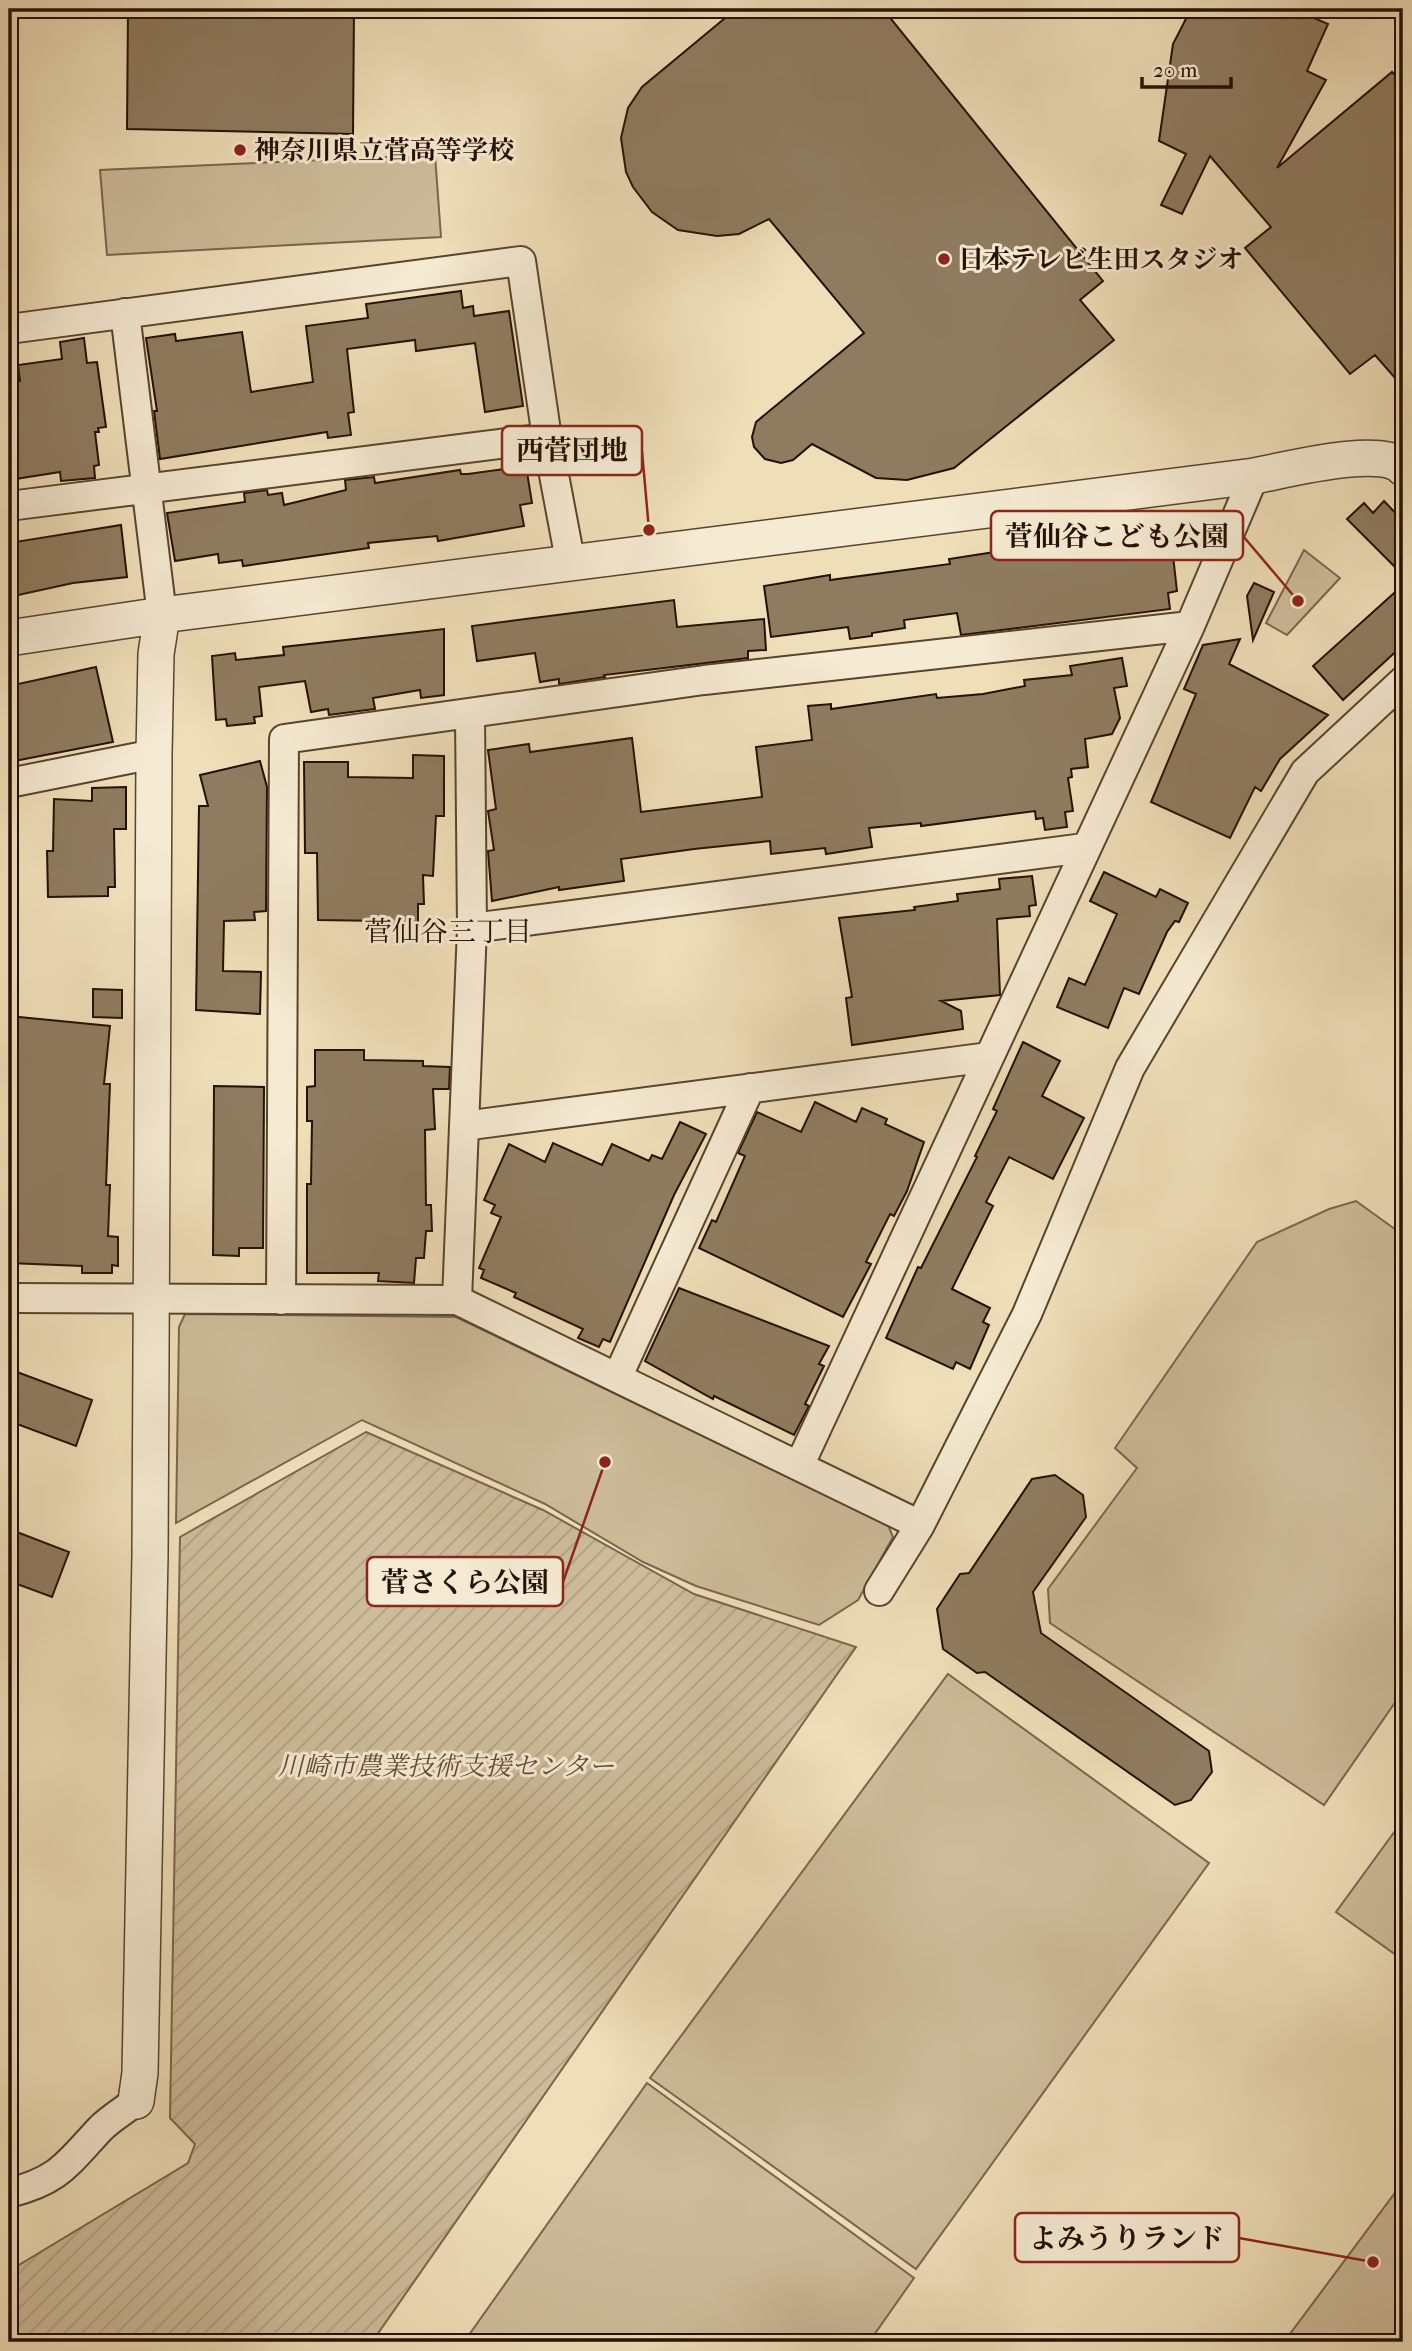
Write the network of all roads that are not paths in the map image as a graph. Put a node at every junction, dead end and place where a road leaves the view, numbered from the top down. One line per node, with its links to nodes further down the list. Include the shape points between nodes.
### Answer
1 (125, 313): 2 (street); 3 (street, via 521,261); 6 (street)
2 (9, 329)
3 (547, 438): 6 (street); 8 (street)
4 (1403, 468): 5 (street, via 1378,458)
5 (1254, 476): 8 (street); 10 (street)
6 (146, 489): 7 (street); 9 (street)
7 (9, 506)
8 (571, 565): 9 (street)
9 (162, 615): 11 (street); 14 (street, via 156,653)
10 (1190, 626): 13 (street, via 704,680); 16 (street)
11 (9, 638)
12 (1403, 681): 27 (street, via 1306,772 1130,1068 1027,1314)
13 (470, 715): 17 (street); 23 (street, via 284,739)
14 (154, 754): 15 (street); 21 (street)
15 (9, 783)
16 (1084, 848): 17 (street); 18 (street)
17 (472, 928): 20 (street)
18 (989, 1057): 19 (street); 26 (street)
19 (750, 1088): 20 (street); 25 (street)
20 (464, 1126): 24 (street)
21 (152, 1297): 22 (street); 23 (street); 29 (street)
22 (9, 1298)
23 (282, 1300): 24 (street)
24 (457, 1300): 25 (street)
25 (618, 1376): 26 (street)
26 (800, 1464): 27 (street)
27 (920, 1525): 28 (street)
28 (879, 1591)
29 (136, 2101): 30 (street, via 103,2126 65,2169)
30 (9, 2193)

